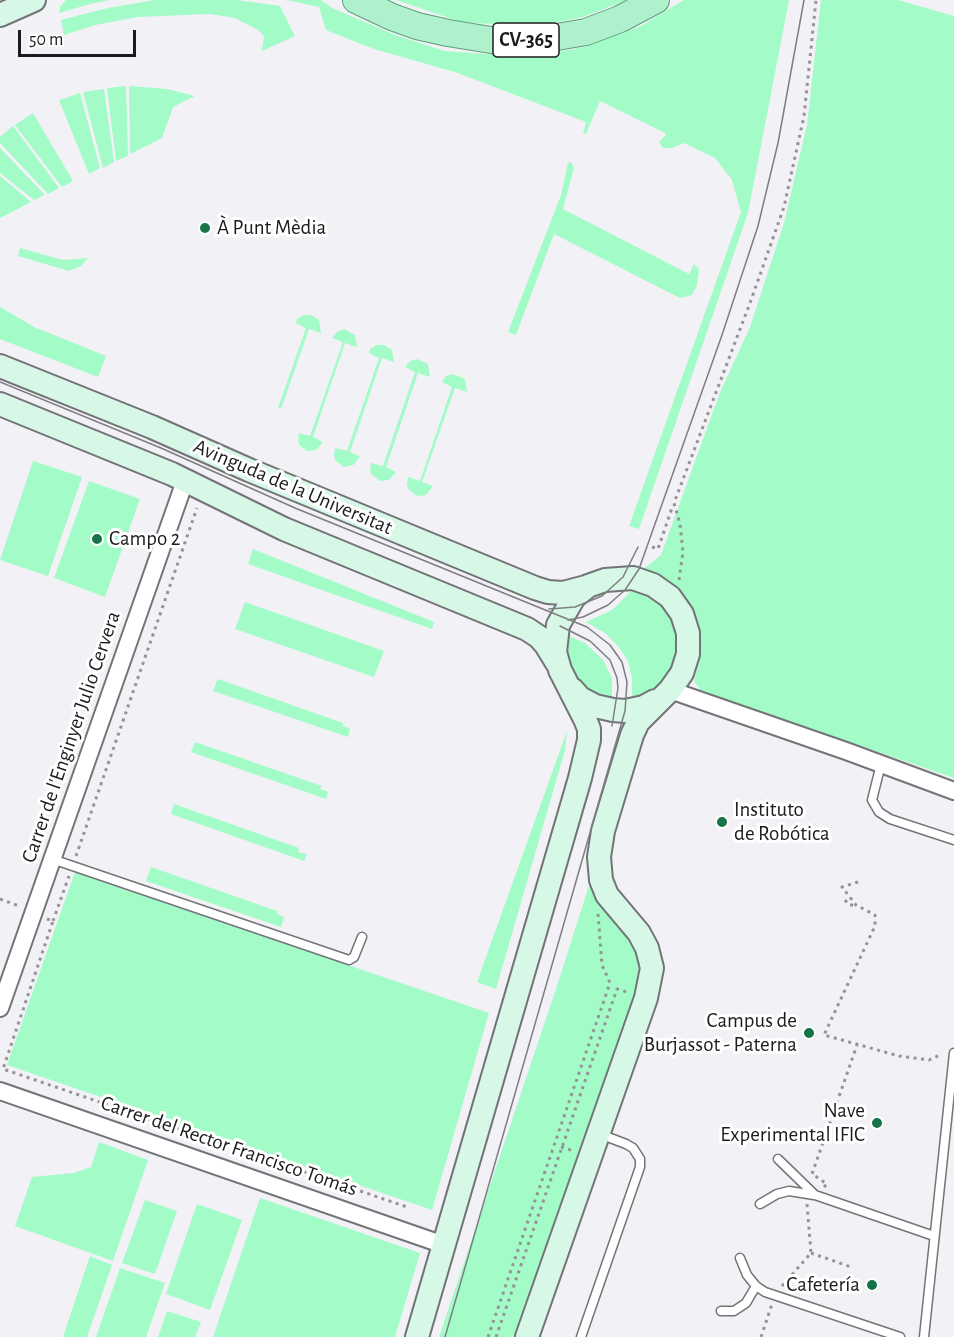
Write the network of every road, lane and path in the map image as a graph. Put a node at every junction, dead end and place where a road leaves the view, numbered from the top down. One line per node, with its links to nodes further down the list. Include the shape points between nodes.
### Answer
1 (34, 0): 5 (street)
2 (356, 0): 3 (main road, CV-365, via 417,26 497,41 586,32)
3 (656, 0)
4 (816, 0): 9 (path, via 804,116 784,207)
5 (0, 15)
6 (0, 366): 12 (street, Avinguda de la Universitat, via 535,588 562,592)
7 (0, 404): 8 (street, Avinguda de la Universitat)
8 (194, 485): 13 (street, Avinguda de la Universitat, via 284,529 528,629 546,645); 18 (street, Carrer de l'Enginyer Julio Cervera); 19 (path)
9 (674, 503): 10 (path); 11 (path, via 658,549)
10 (680, 524)
11 (652, 547)
12 (588, 586): 13 (street, via 573,597 558,625 555,652); 14 (street, via 633,578 670,597 682,614 688,633 688,654 682,674)
13 (564, 677): 14 (street, via 580,698 613,710 644,707); 39 (street, Avinguda de la Universitat, via 585,719 589,740)
14 (665, 694): 15 (street); 33 (street, via 632,735 603,831 601,880 607,895 639,933 652,968 646,998)
15 (881, 764): 16 (street); 17 (lane, via 872,800 879,812)
16 (954, 790)
17 (954, 840)
18 (52, 859): 19 (lane); 25 (street, Carrer de l'Enginyer Julio Cervera)
19 (72, 865): 26 (path); 27 (lane, via 349,960)
20 (858, 882): 24 (path, via 842,887)
21 (0, 899): 25 (path)
22 (845, 900): 24 (path)
23 (598, 904): 46 (path, via 599,949 610,983)
24 (856, 905): 31 (path, via 875,915 875,926 824,1035 899,1056 929,1060)
25 (34, 913): 26 (path); 29 (street, Carrer de l'Enginyer Julio Cervera)
26 (52, 921): 37 (path, via 3,1069)
27 (362, 937)
28 (636, 995): 47 (path, via 617,989)
29 (0, 1008)
30 (954, 1053): 38 (lane)
31 (940, 1055)
32 (0, 1091): 39 (street, Carrer del Rector Francisco Tomás)
33 (597, 1133): 48 (street); 49 (lane, via 633,1148 640,1167)
34 (778, 1159): 35 (lane)
35 (815, 1195): 36 (lane, via 789,1191); 38 (lane)
36 (760, 1204)
37 (410, 1208)
38 (934, 1236): 51 (lane)
39 (444, 1245): 45 (street, Avinguda de la Universitat)
40 (811, 1253): 42 (path)
41 (740, 1258): 43 (lane)
42 (851, 1267)
43 (756, 1286): 44 (lane, via 746,1303 734,1311); 50 (lane, via 775,1296)
44 (721, 1311)
45 (417, 1337)
46 (488, 1337)
47 (496, 1337)
48 (527, 1337)
49 (581, 1337)
50 (900, 1337)
51 (924, 1337)

